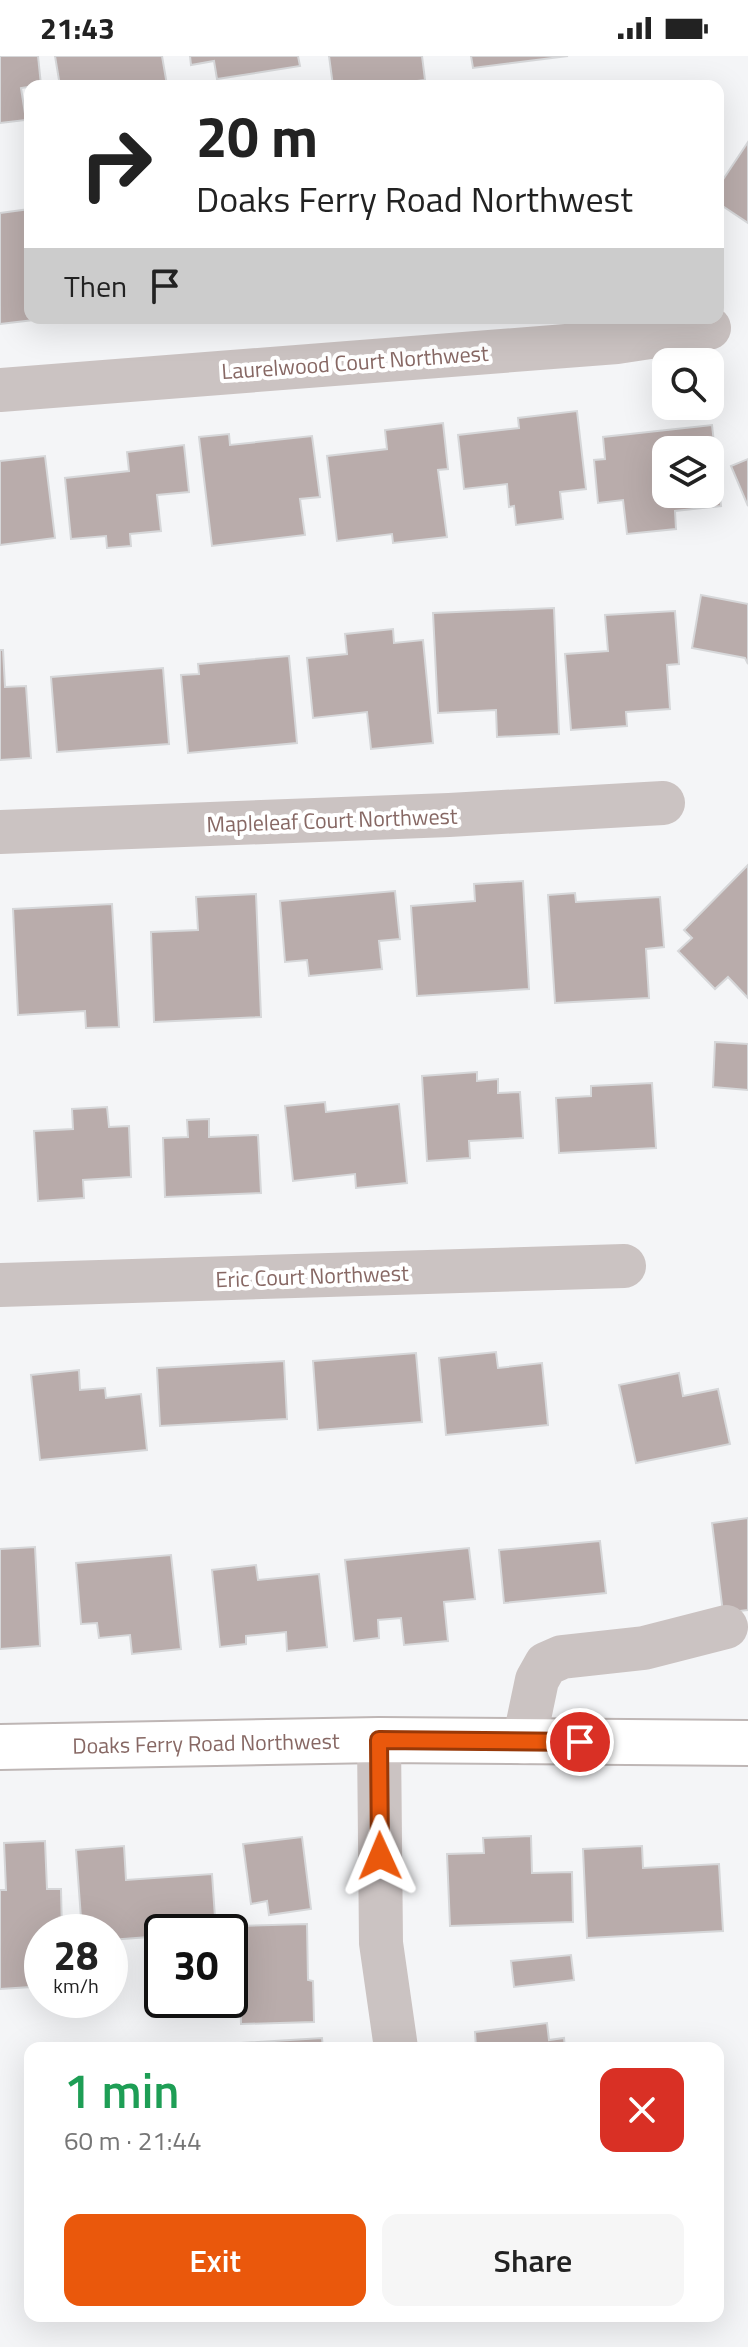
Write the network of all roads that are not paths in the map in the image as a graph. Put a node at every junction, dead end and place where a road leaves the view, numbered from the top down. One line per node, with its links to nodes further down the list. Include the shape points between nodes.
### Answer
1 (709, 328): 2 (street, Laurelwood Court Northwest, via 617,342)
2 (0, 390)
3 (663, 803): 4 (street, Mapleleaf Court Northwest)
4 (0, 832)
5 (624, 1266): 6 (street, Eric Court Northwest)
6 (0, 1285)
7 (726, 1627): 9 (street, via 644,1648 562,1657 546,1664 537,1680)
8 (379, 1740): 9 (main road, Doaks Ferry Road Northwest); 11 (main road, Doaks Ferry Road Northwest); 12 (street, via 381,1943)
9 (524, 1742): 10 (main road, Doaks Ferry Road Northwest)
10 (748, 1743)
11 (0, 1747)
12 (395, 2042)

